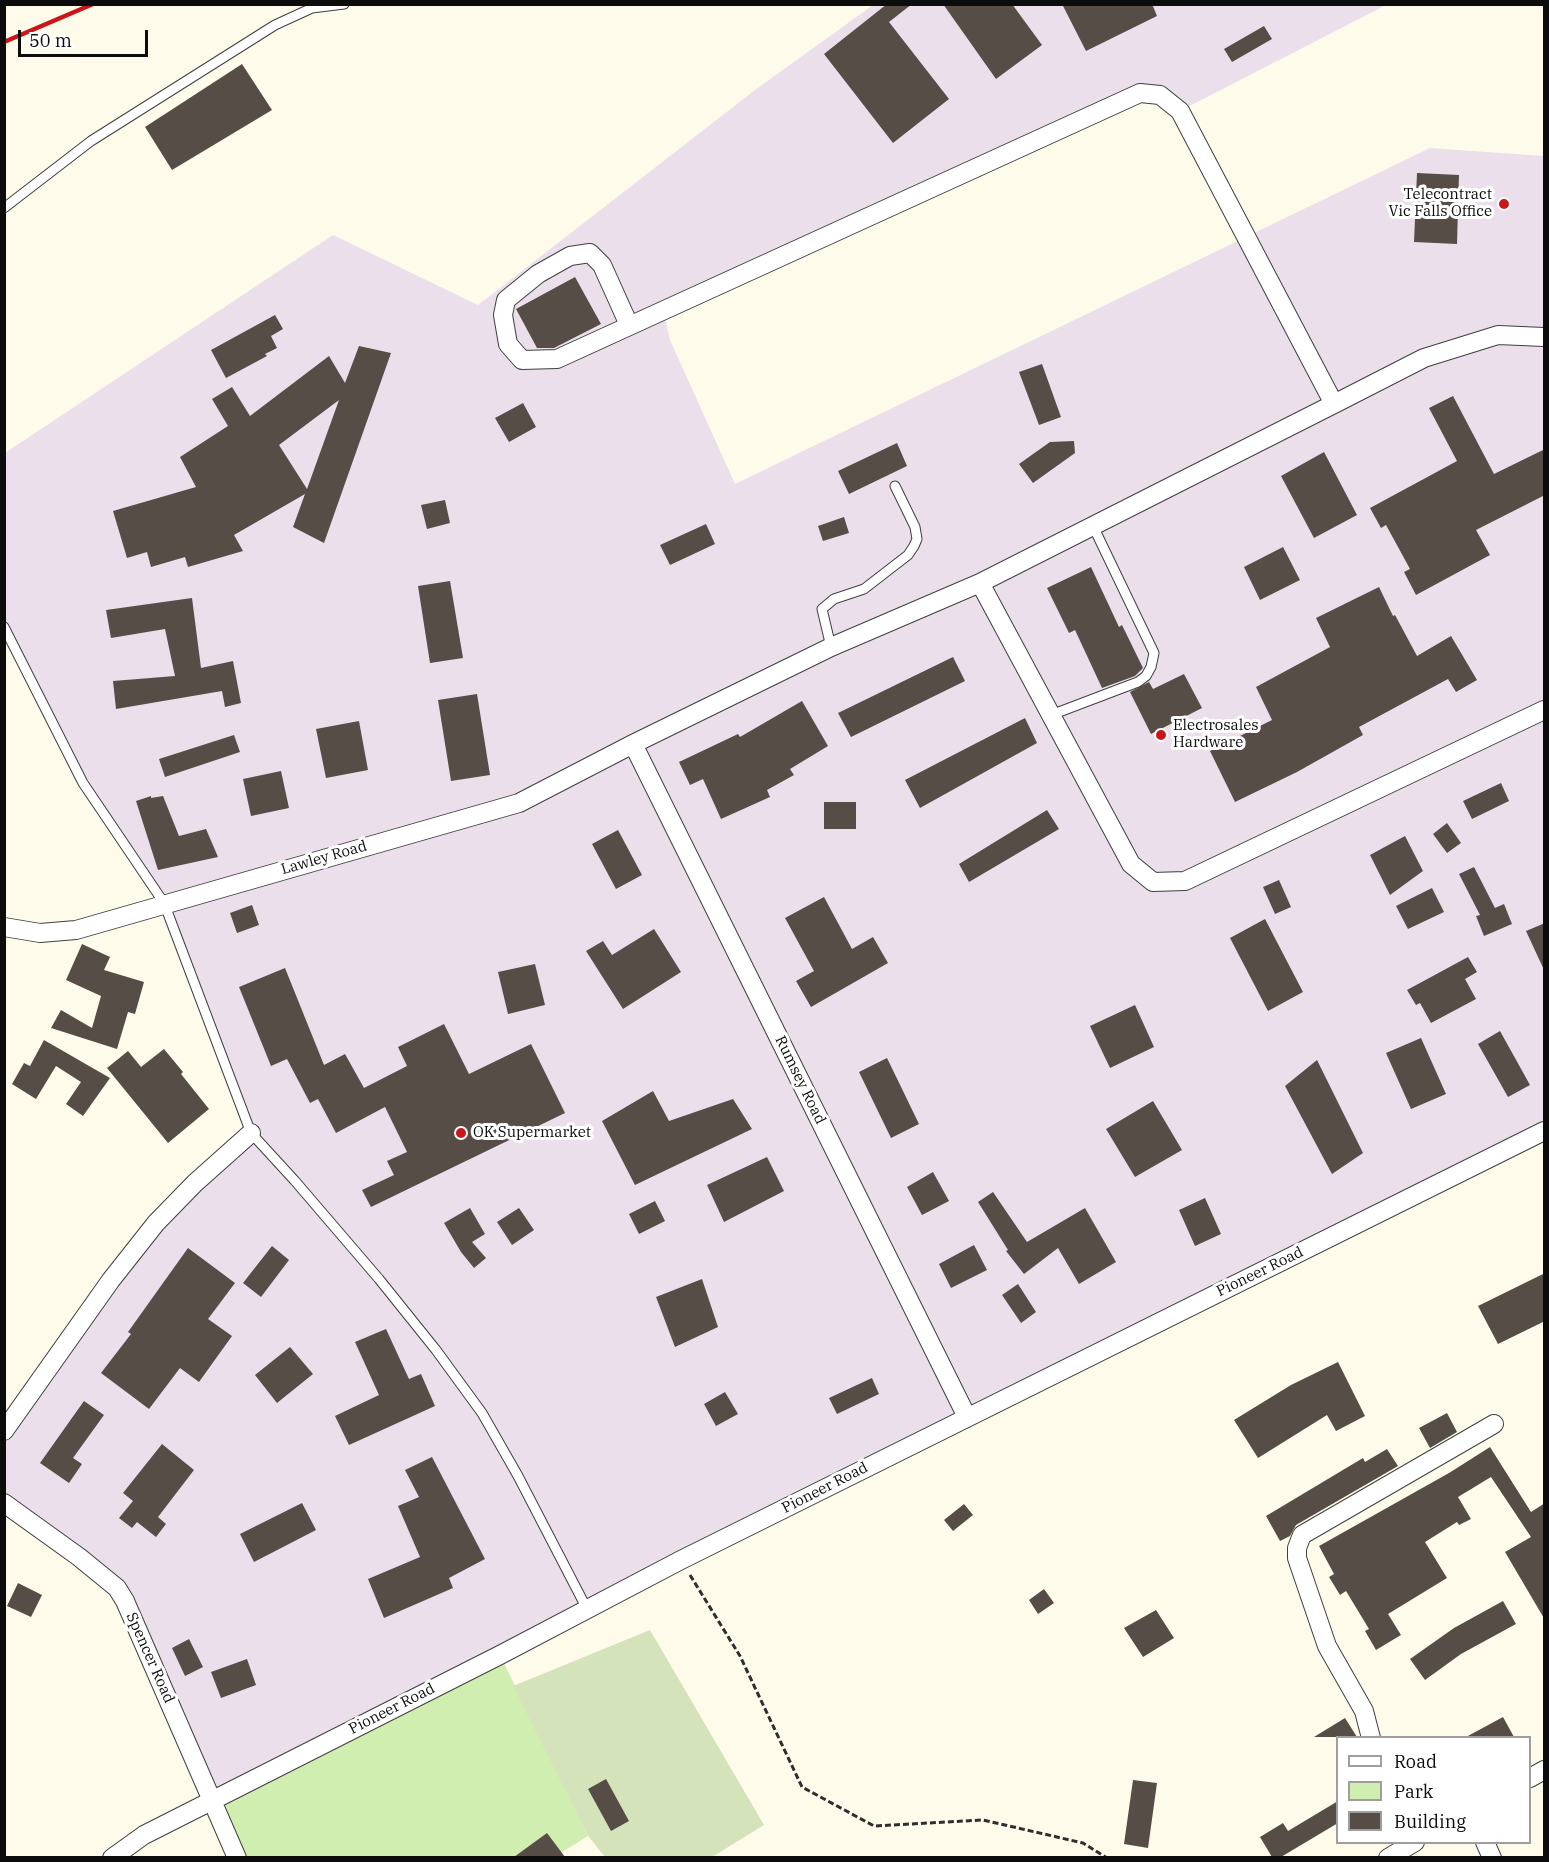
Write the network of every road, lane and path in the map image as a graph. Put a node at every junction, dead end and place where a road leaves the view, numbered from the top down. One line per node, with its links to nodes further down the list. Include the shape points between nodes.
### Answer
1 (344, 4): 2 (lane, via 312,8 275,25 91,141)
2 (4, 208)
3 (628, 325): 3 (street, via 557,359 522,360 508,344 503,315 506,300 538,274 570,256 590,254 602,265); 5 (street, via 1140,93 1160,95 1180,111)
4 (1545, 337): 5 (street, Lawley Road, via 1498,335 1424,358)
5 (1334, 405): 7 (street, Lawley Road)
6 (895, 486): 10 (lane, via 915,527 914,546 864,589 834,599 822,609)
7 (1093, 526): 8 (street, Lawley Road); 12 (lane, via 1154,653 1151,667 1138,682)
8 (980, 583): 10 (street, Lawley Road); 12 (street)
9 (4, 627): 14 (lane, via 83,783)
10 (831, 647): 13 (street, Lawley Road)
11 (1545, 710): 12 (street, via 1185,882 1153,882 1131,864)
12 (1051, 715)
13 (633, 744): 14 (street, Lawley Road, via 519,803); 18 (street, Rumsey Road)
14 (164, 903): 15 (street, Lawley Road, via 76,930 40,933); 17 (lane)
15 (4, 927)
16 (1545, 1131): 18 (street, Pioneer Road)
17 (251, 1133): 20 (street, via 156,1223); 23 (lane, via 379,1279 482,1413)
18 (967, 1417): 22 (street, Pioneer Road)
19 (1494, 1424): 24 (street, via 1302,1535 1297,1558 1327,1646 1364,1711)
20 (4, 1431)
21 (4, 1503): 27 (street, Spencer Road, via 117,1588)
22 (681, 1560): 23 (street, Pioneer Road); 30 (path, via 740,1656 802,1787 874,1826 983,1820 1083,1843)
23 (587, 1609): 27 (street, Pioneer Road)
24 (1371, 1736)
25 (1545, 1770): 26 (street)
26 (1531, 1777)
27 (213, 1800): 28 (street, Pioneer Road, via 144,1834); 29 (street, Spencer Road)
28 (112, 1857)
29 (237, 1857)
30 (1107, 1857)

